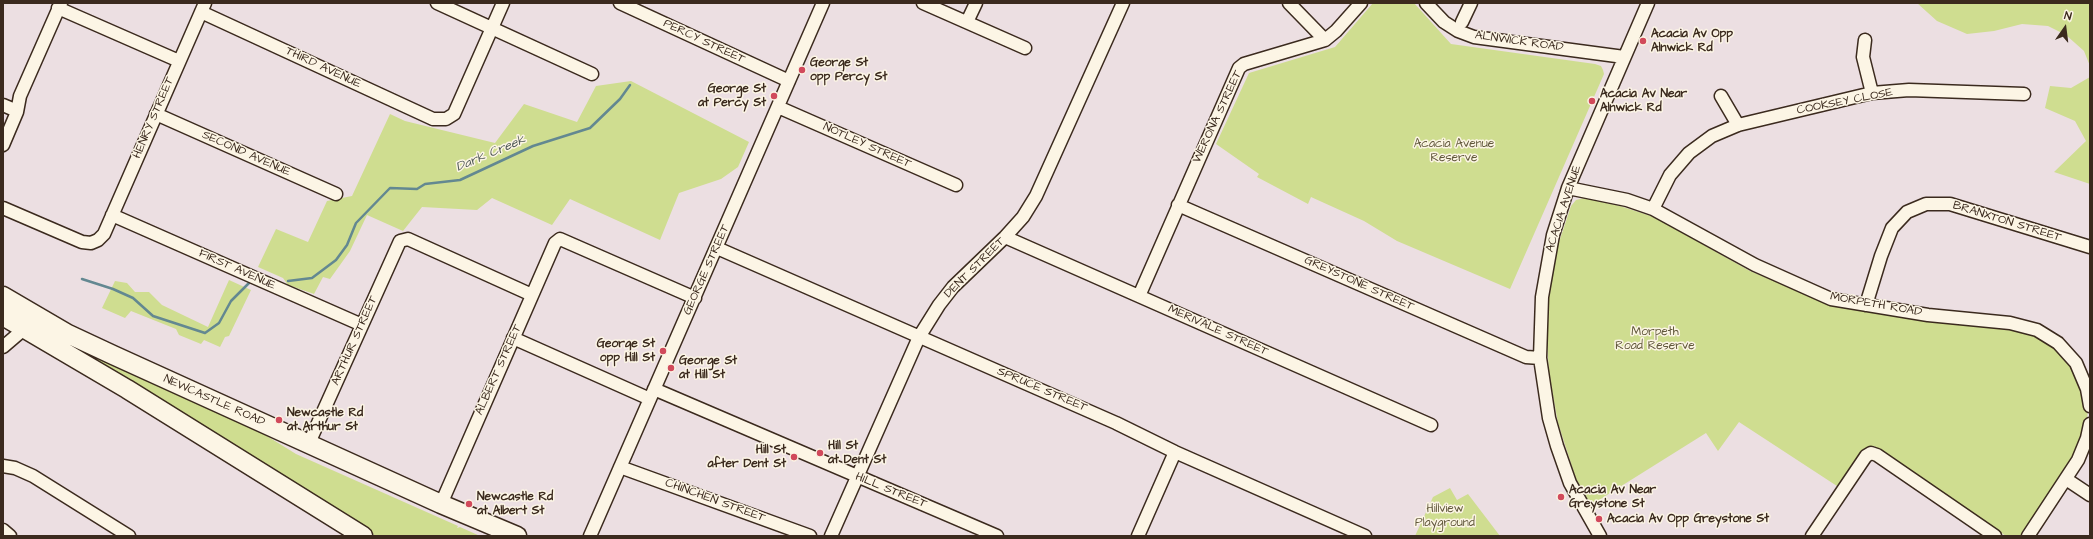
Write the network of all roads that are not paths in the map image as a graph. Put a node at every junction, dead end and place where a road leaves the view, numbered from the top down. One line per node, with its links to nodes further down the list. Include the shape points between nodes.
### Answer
1 (438, 3): 17 (street)
2 (503, 3): 17 (street)
3 (620, 3): 24 (street, PERCY STREET)
4 (823, 3): 24 (street, GEORGE STREET)
5 (923, 3): 15 (street)
6 (976, 3): 15 (street)
7 (1123, 3): 41 (street, DENT STREET, via 1036,196)
8 (1289, 3): 18 (street)
9 (1361, 3): 18 (street, WERONA STREET)
10 (1426, 3): 21 (street, ALNWICK ROAD, via 1444,22 1474,37)
11 (1471, 3): 16 (street)
12 (1648, 3): 21 (street, ACACIA AVENUE)
13 (60, 6): 22 (street); 30 (street, via 20,96)
14 (203, 8): 17 (street, THIRD AVENUE, via 433,119 446,119 454,114); 22 (street, HENRY STREET)
15 (967, 22): 20 (street)
16 (1462, 22)
17 (492, 28): 23 (street)
18 (1325, 40): 37 (street, WERONA STREET, via 1244,64 1239,68)
19 (1865, 40): 25 (street, via 1863,58)
20 (1025, 48)
21 (1624, 57): 35 (street, ACACIA AVENUE)
22 (179, 61): 31 (street, HENRY STREET)
23 (592, 74)
24 (789, 81): 29 (street, GEORGE STREET)
25 (1872, 93): 26 (street, COOKSEY CLOSE, via 1909,90); 32 (street, COOKSEY CLOSE)
26 (2024, 94)
27 (1721, 96): 32 (street)
28 (3, 104): 30 (street)
29 (778, 107): 34 (street, NOTLEY STREET); 43 (street, GEORGE STREET)
30 (17, 111): 33 (street)
31 (156, 114): 36 (street, SECOND AVENUE); 40 (street, HENRY STREET)
32 (1738, 125): 39 (street, COOKSEY CLOSE, via 1712,136 1689,154 1670,175)
33 (3, 145)
34 (956, 185)
35 (1568, 188): 39 (street, MORPETH ROAD, via 1626,200); 55 (street, ACACIA AVENUE, via 1544,275 1540,314)
36 (336, 194)
37 (1178, 205): 46 (street, WERONA STREET); 55 (street, GREYSTONE STREET, via 1526,357)
38 (3, 208): 40 (street, HENRY STREET, via 82,242 91,243 104,234)
39 (1653, 209): 48 (street, MORPETH ROAD, via 1755,265 1831,299)
40 (112, 215): 51 (street, FIRST AVENUE)
41 (1005, 237): 46 (street, MERIVALE STREET); 52 (street, DENT STREET, via 953,288)
42 (2090, 247): 48 (street, BRANXTON STREET, via 1950,204 1926,204 1906,212 1892,228)
43 (717, 248): 47 (street, GEORGE STREET); 52 (street, SPRUCE STREET)
44 (532, 295): 47 (street, ALBERT STREET, via 555,243 560,239); 51 (street, ARTHUR STREET, via 408,239 402,239); 53 (street, ALBERT STREET)
45 (3, 296): 50 (highway, NEWCASTLE ROAD)
46 (1139, 296): 59 (street, MERIVALE STREET)
47 (695, 298): 56 (street, GEORGE STREET)
48 (1866, 305): 57 (street, MORPETH ROAD, via 1928,315 2010,323 2037,330 2058,343 2076,363 2087,389)
49 (3, 316): 50 (highway, NEWCASTLE ROAD)
50 (30, 322): 54 (street); 60 (highway, NEWCASTLE ROAD, via 113,355); 71 (highway, NEWCASTLE ROAD, via 134,393)
51 (362, 325): 60 (street, ARTHUR STREET)
52 (919, 337): 61 (street, SPRUCE STREET, via 1116,423); 64 (street, DENT STREET)
53 (513, 338): 56 (street, HILL STREET); 67 (street, ALBERT STREET)
54 (3, 347)
55 (1540, 358): 79 (street, ACACIA AVENUE, via 1545,400 1557,446 1570,483)
56 (652, 394): 63 (street, GEORGE STREET); 64 (street, HILL STREET)
57 (2090, 406)
58 (2090, 424): 65 (street, via 2078,460)
59 (1431, 425)
60 (309, 443): 67 (highway, NEWCASTLE ROAD)
61 (1175, 452): 77 (street); 78 (street, SPRUCE STREET)
62 (3, 466): 70 (street, via 33,476)
63 (620, 467): 73 (street, GEORGE STREET); 74 (street, CHINCHEN STREET)
64 (857, 478): 75 (street, DENT STREET); 76 (street, HILL STREET, via 866,478)
65 (2066, 479): 66 (street); 82 (street)
66 (2090, 495)
67 (441, 504): 72 (highway, NEWCASTLE ROAD)
68 (3, 530): 69 (street)
69 (10, 536)
70 (129, 536)
71 (363, 536)
72 (517, 536)
73 (590, 536)
74 (810, 536)
75 (832, 536)
76 (997, 536)
77 (1138, 536)
78 (1365, 536)
79 (1600, 536)
80 (1812, 536): 81 (street, via 1866,456 1871,454 1877,455)
81 (1995, 536)
82 (2028, 536)

